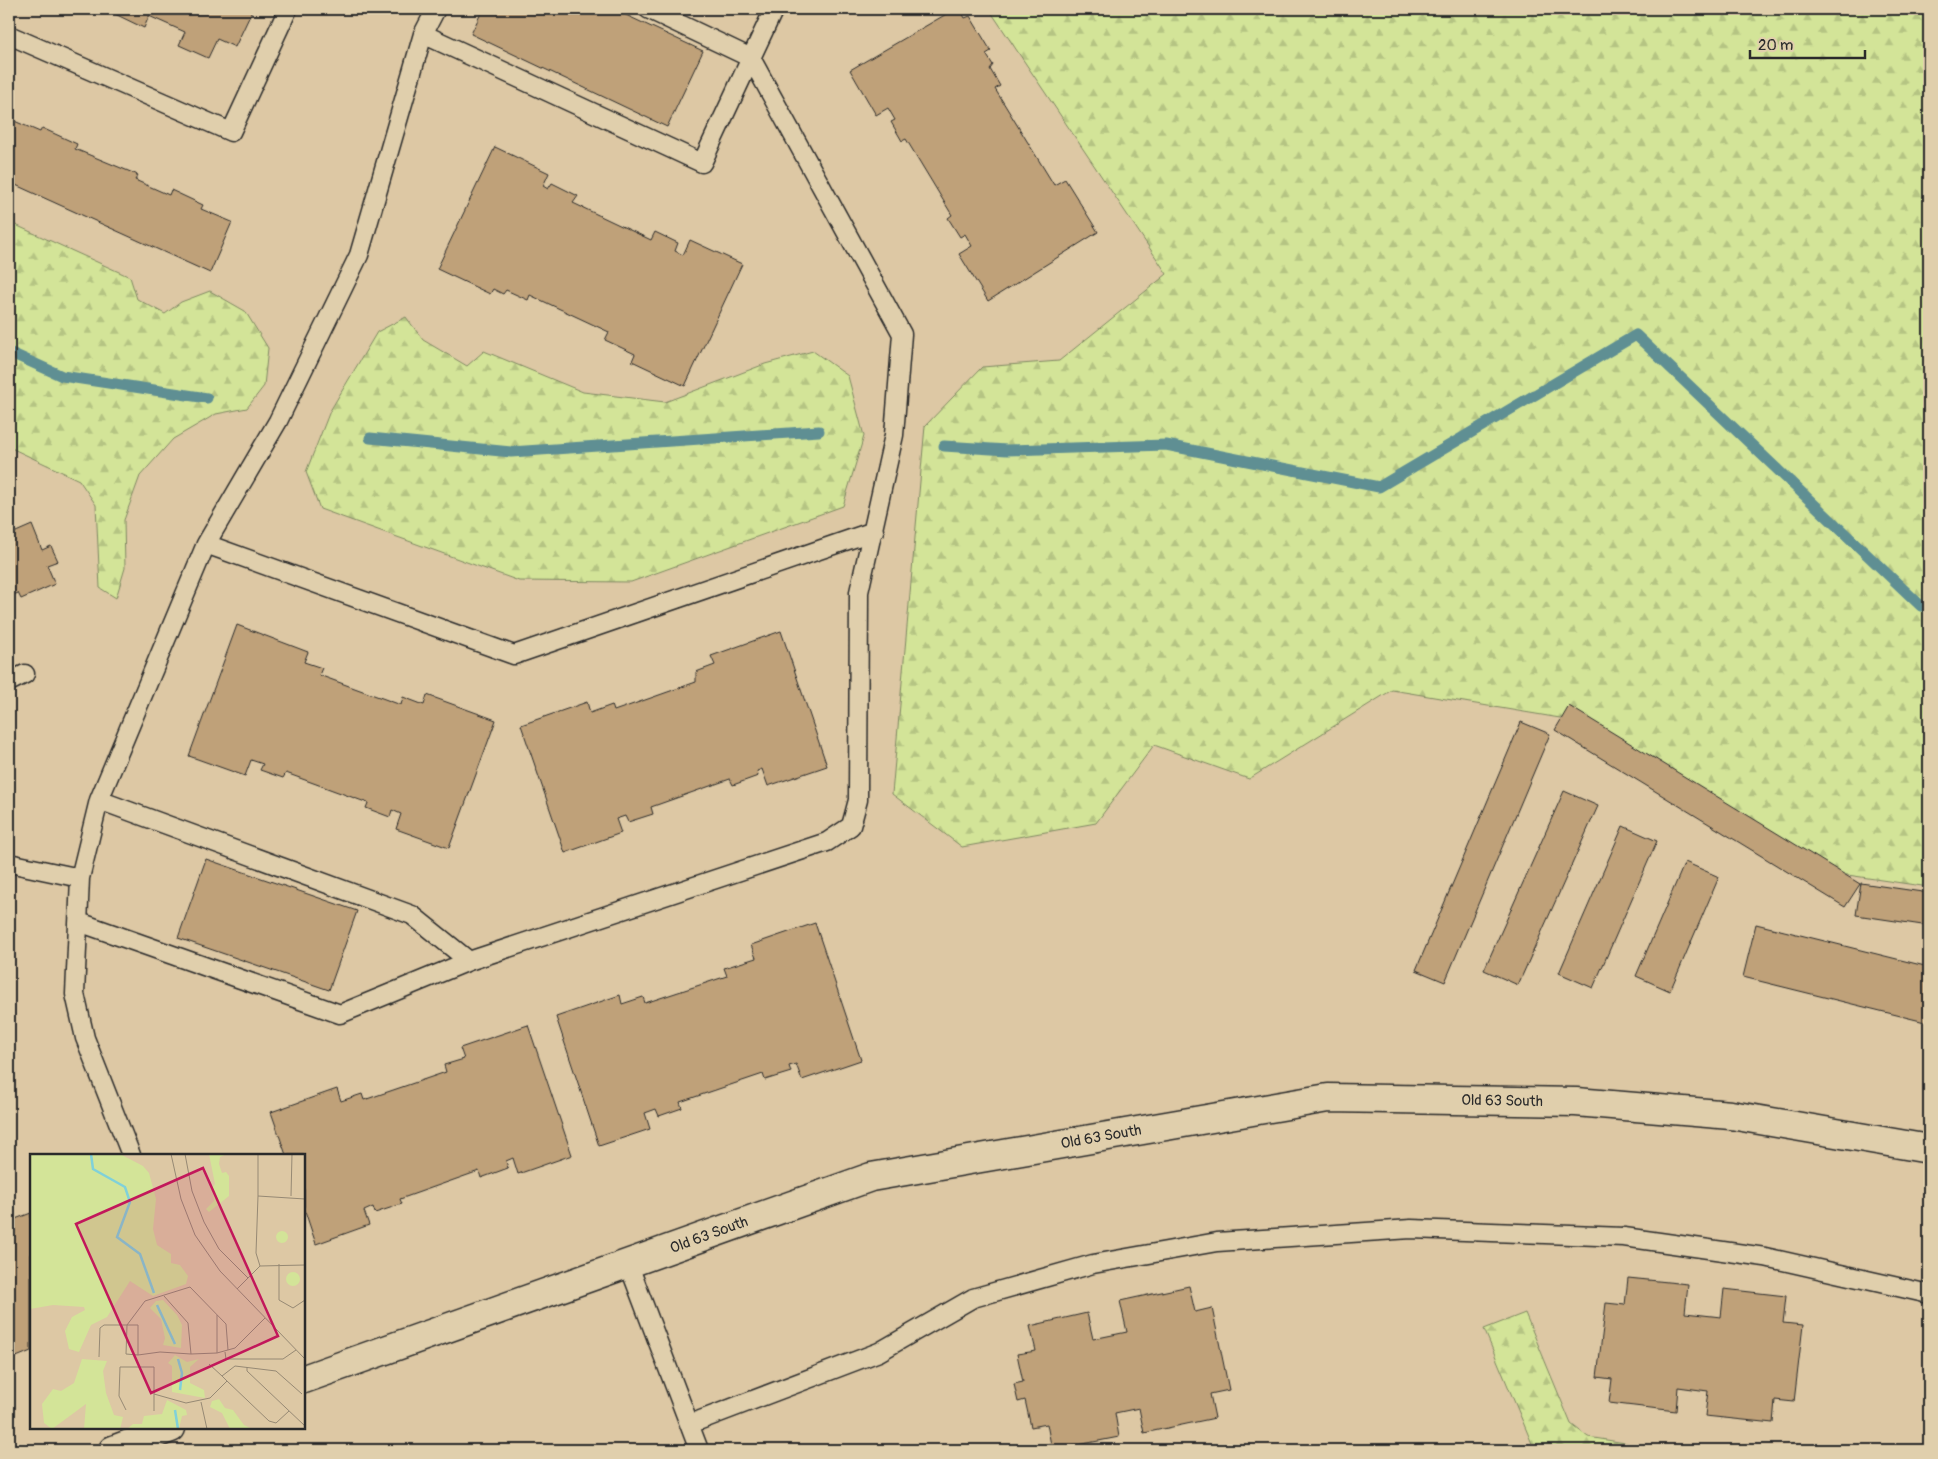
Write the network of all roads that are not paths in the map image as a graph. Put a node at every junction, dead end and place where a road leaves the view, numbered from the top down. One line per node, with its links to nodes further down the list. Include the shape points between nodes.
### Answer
1 (288, 9): 6 (lane, via 231,132)
2 (436, 9): 5 (lane)
3 (648, 9): 7 (lane)
4 (774, 9): 7 (lane)
5 (423, 34): 7 (lane, via 702,163); 9 (lane, via 359,255 278,421)
6 (9, 35)
7 (750, 58): 8 (lane, via 902,334 894,435)
8 (874, 530): 9 (lane, via 514,655); 16 (lane, via 859,592 858,800 851,826 827,842)
9 (206, 544): 12 (lane)
10 (25, 674): 11 (lane)
11 (9, 682)
12 (99, 800): 14 (lane); 16 (lane, via 412,915)
13 (9, 863): 14 (lane)
14 (80, 878): 15 (lane)
15 (79, 922): 16 (lane, via 340,1014); 18 (lane, via 76,994 83,1029)
16 (469, 961)
17 (1929, 1149): 19 (main road, Old 63 South, via 1711,1113 1576,1102 1328,1098 871,1177)
18 (131, 1154)
19 (628, 1264): 21 (main road, Old 63 South); 22 (lane)
20 (1929, 1294): 22 (lane, via 1764,1257 1624,1237 1411,1229 1217,1242 1093,1264 974,1298 879,1352)
21 (305, 1379)
22 (690, 1424): 25 (lane)
23 (168, 1429): 24 (main road)
24 (113, 1450)
25 (699, 1450)

